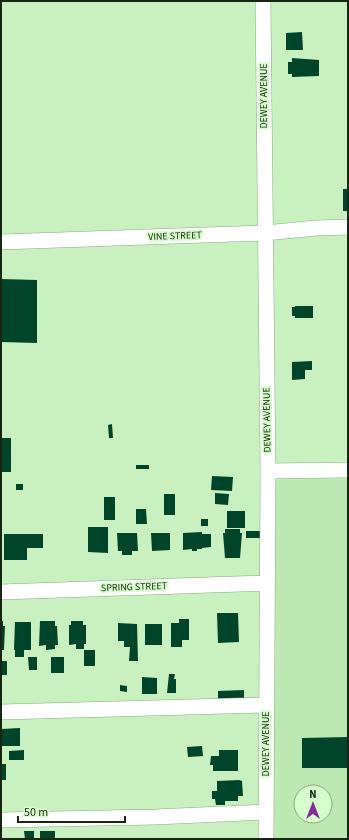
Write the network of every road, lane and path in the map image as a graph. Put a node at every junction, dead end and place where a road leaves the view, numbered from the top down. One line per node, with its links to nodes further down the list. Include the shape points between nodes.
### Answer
1 (264, 1): 3 (street, DEWEY AVENUE)
2 (348, 227): 3 (street, VINE STREET)
3 (265, 234): 4 (street, VINE STREET); 6 (street, DEWEY AVENUE)
4 (1, 242)
5 (348, 470): 6 (street)
6 (268, 471): 7 (street, DEWEY AVENUE)
7 (267, 583): 8 (street, SPRING STREET); 9 (street, DEWEY AVENUE)
8 (1, 592)
9 (266, 706): 10 (street); 11 (street, DEWEY AVENUE)
10 (1, 712)
11 (266, 812): 12 (street); 13 (street, DEWEY AVENUE)
12 (1, 820)
13 (266, 839)

